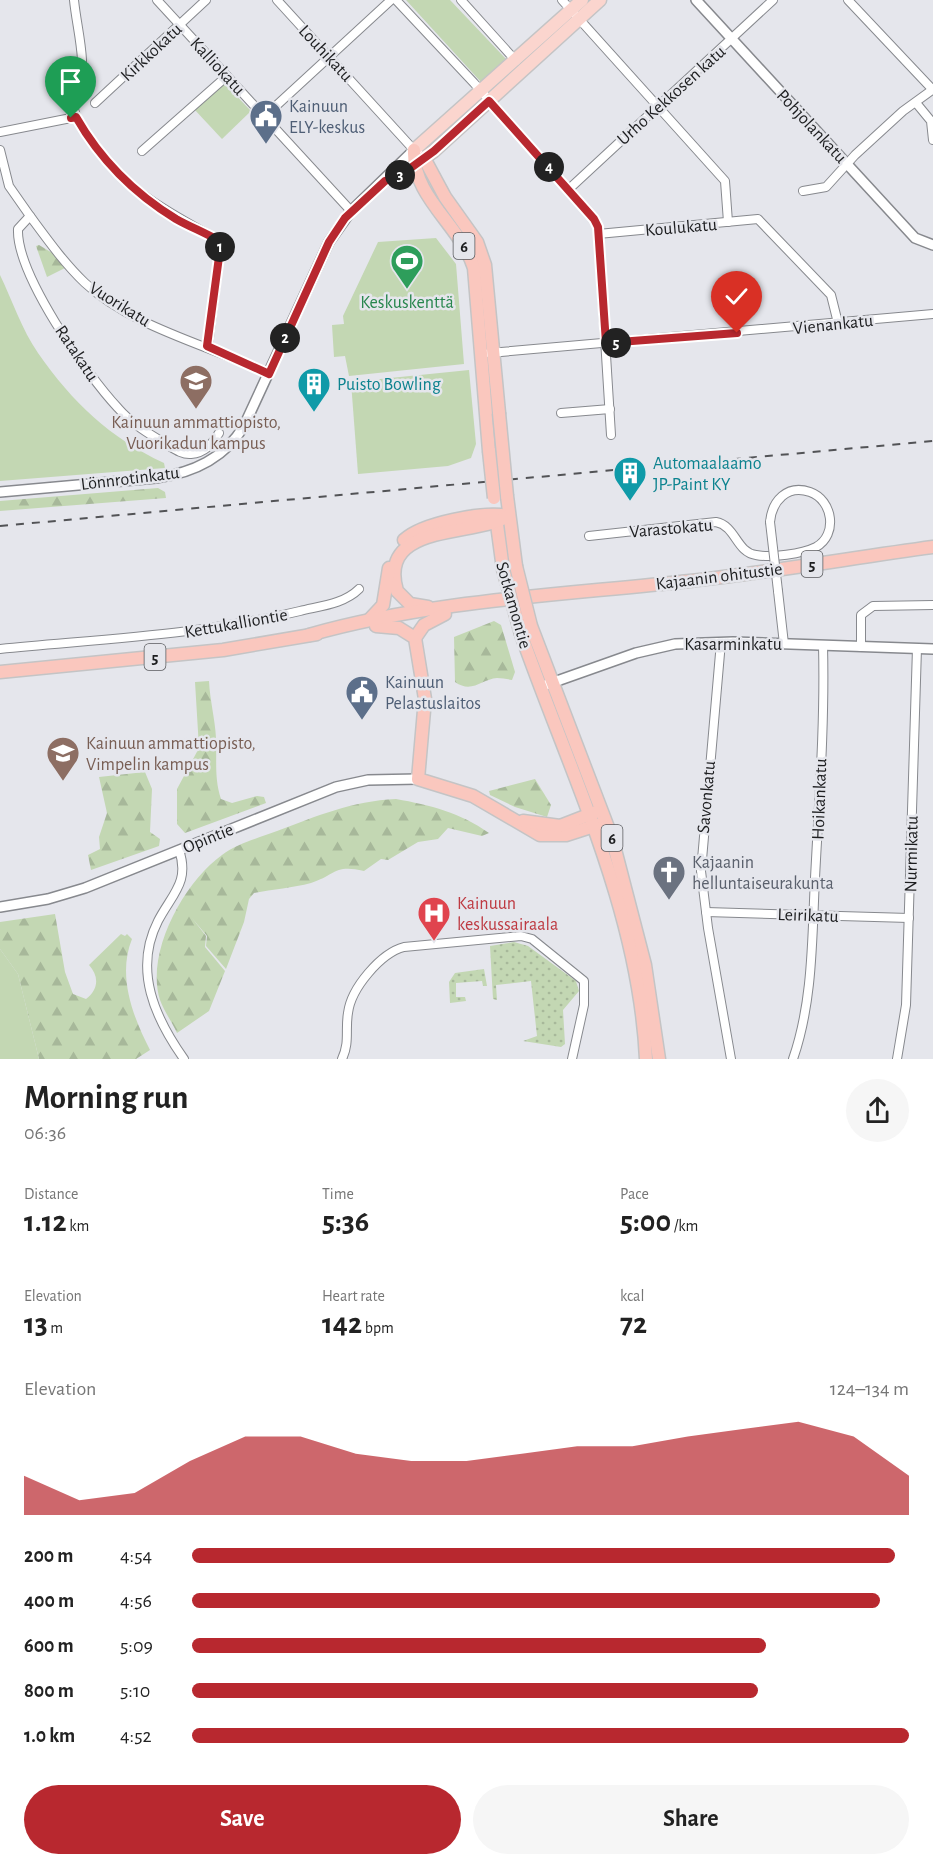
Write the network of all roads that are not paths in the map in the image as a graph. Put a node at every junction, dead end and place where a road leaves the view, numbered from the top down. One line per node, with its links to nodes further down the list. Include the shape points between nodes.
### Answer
1 (74, 0): 26 (street, via 82,62 74,90)
2 (157, 0): 15 (street, Kalliokatu)
3 (206, 0): 15 (street, Kirkkokatu)
4 (277, 0): 17 (street, Louhikatu)
5 (391, 0): 17 (street)
6 (396, 0): 21 (street)
7 (461, 0): 18 (street)
8 (562, 0): 14 (street)
9 (582, 0): 14 (main road, Lönnrotinkatu)
10 (600, 0): 14 (main road, Lönnrotinkatu)
11 (696, 0): 16 (street, Pohjolankatu)
12 (773, 0): 16 (street, Urho Kekkosen katu)
13 (848, 0): 20 (street)
14 (575, 15): 18 (main road, Lönnrotinkatu); 21 (main road, Lönnrotinkatu); 24 (street)
15 (180, 25): 19 (street, Kalliokatu); 22 (street, Kirkkokatu)
16 (732, 39): 24 (street, Urho Kekkosen katu); 32 (street, Pohjolankatu)
17 (330, 57): 25 (street); 31 (street, Louhikatu)
18 (516, 61): 21 (main road, Lönnrotinkatu)
19 (227, 76): 25 (street, Kalliokatu); 30 (street)
20 (933, 90): 23 (street)
21 (485, 96): 31 (main road, Lönnrotinkatu); 34 (street)
22 (95, 103)
23 (917, 104): 28 (street, via 931,122); 32 (street, via 903,111)
24 (657, 106): 34 (street, Urho Kekkosen katu); 38 (street, via 725,181)
25 (265, 116): 36 (street, Kalliokatu)
26 (76, 117): 27 (street); 44 (street, via 118,173 143,197 221,242)
27 (0, 132)
28 (933, 140)
29 (0, 150): 37 (street, via 9,186)
30 (142, 151)
31 (417, 158): 33 (street, Lönnrotinkatu); 33 (street, Lönnrotinkatu, via 401,175); 45 (highway, Sotkamontie / 6, via 440,214 471,258)
32 (848, 165): 35 (street, via 826,187); 40 (street, Pohjolankatu, via 915,238)
33 (385, 181): 36 (street, Lönnrotinkatu)
34 (568, 189): 39 (street, via 594,219)
35 (803, 190)
36 (351, 211): 46 (street, Lönnrotinkatu, via 329,242)
37 (30, 216): 44 (street, Vuorikatu, via 86,284 143,322); 49 (street, Ratakatu, via 18,229 18,235 34,283 61,334 118,408 151,435 186,454 209,448)
38 (728, 222): 39 (street, Koulukatu); 42 (street, Koulukatu, via 763,221 831,295)
39 (598, 234): 43 (street)
40 (933, 245)
41 (933, 314): 42 (street, Vienankatu)
42 (838, 323): 43 (street, Vienankatu)
43 (606, 343): 45 (street, Vienankatu); 47 (street)
44 (207, 346): 46 (street, Vuorikatu)
45 (488, 353): 52 (highway, Sotkamontie / 6, bridge, via 489,451); 52 (highway, Sotkamontie / 6, bridge, via 499,413 507,496)
46 (269, 374): 51 (street, Lönnrotinkatu, via 238,436 212,461 192,470 156,478)
47 (610, 409): 48 (street); 50 (street)
48 (561, 413)
49 (219, 433)
50 (611, 435)
51 (0, 492)
52 (500, 518): 57 (highway, via 426,536 404,551 395,573 400,596 410,604); 58 (highway, via 435,525 407,537 391,560 383,605); 68 (highway, Sotkamontie / 6, bridge, via 526,630)
53 (589, 536): 61 (street, Varastokatu, bridge, via 716,522 730,529 745,550 760,556 817,546 828,535 829,509 811,492 797,490 782,495 773,506 770,522 778,591)
54 (933, 547): 57 (highway, Kajaanin ohitustie / 5)
55 (359, 589): 65 (street, Kettukalliontie, via 342,601 233,626)
56 (933, 605): 63 (street, via 866,609 861,615)
57 (443, 611): 58 (highway, Kajaanin ohitustie / 5); 59 (highway, via 429,621)
58 (372, 623): 59 (highway, via 399,628); 67 (highway, Kajaanin ohitustie / 5, via 223,650)
59 (416, 641): 69 (highway, via 425,699)
60 (721, 642): 61 (street, Kasarminkatu); 68 (street, Kasarminkatu, via 654,648); 74 (street, Savonkatu, via 703,829 701,871)
61 (784, 644): 62 (street, Kasarminkatu)
62 (823, 645): 63 (street, Kasarminkatu); 75 (street, Hoikankatu)
63 (861, 646): 64 (street, Kasarminkatu)
64 (917, 648): 66 (street, Kasarminkatu); 76 (street, Nurmikatu)
65 (0, 649)
66 (933, 649)
67 (0, 672)
68 (546, 685): 70 (highway, Sotkamontie / 6); 71 (highway, Sotkamontie / 6)
69 (418, 779): 71 (highway, via 473,796 516,819 542,826); 72 (street, Opintie, via 368,780 336,787)
70 (604, 816): 71 (highway); 81 (highway, Sotkamontie / 6, via 628,891 645,965)
71 (591, 820): 80 (highway, Sotkamontie / 6, via 633,962 641,998)
72 (179, 850): 73 (street, Opintie, via 85,888); 77 (street, via 183,877 149,941 146,966 148,990 156,1012 166,1035)
73 (0, 907)
74 (706, 912): 75 (street, Leirikatu); 82 (street, Savonkatu)
75 (813, 915): 76 (street, Leirikatu); 83 (street, Hoikankatu, via 804,1025)
76 (909, 918): 84 (street, Nurmikatu, via 906,1005)
77 (184, 1059)
78 (342, 1059): 79 (street, via 347,1046 351,999 382,958 393,950 513,935 532,939 585,981)
79 (572, 1059)
80 (646, 1059)
81 (659, 1059)
82 (731, 1059)
83 (793, 1059)
84 (897, 1059)

